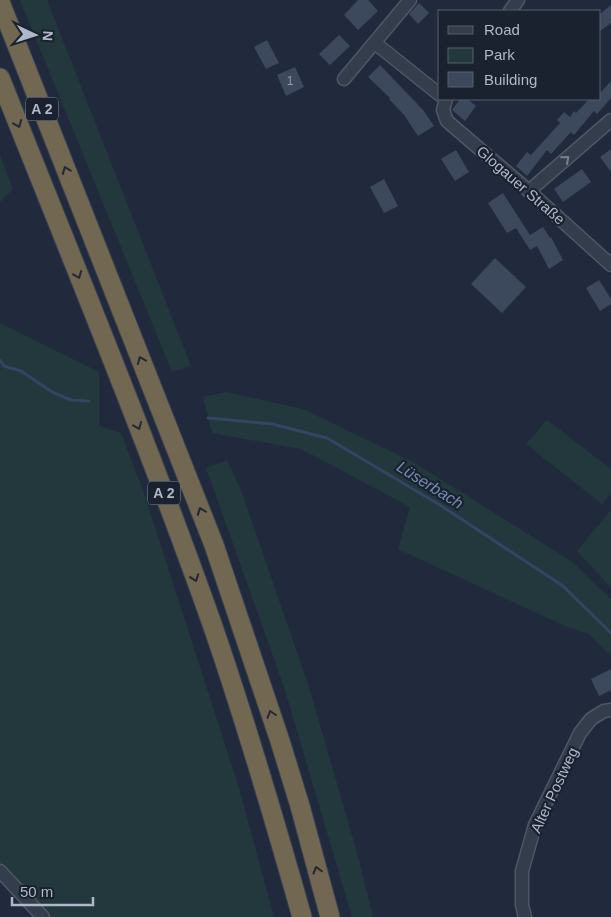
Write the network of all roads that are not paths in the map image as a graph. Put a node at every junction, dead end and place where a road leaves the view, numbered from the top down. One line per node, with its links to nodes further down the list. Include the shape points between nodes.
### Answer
1 (410, 0): 3 (street)
2 (0, 2): 15 (highway, A 2, one-way to 2, via 280,741 214,545)
3 (375, 43): 5 (street); 6 (street)
4 (0, 78): 14 (highway, A 2, one-way to 14, via 185,549 234,690)
5 (344, 79)
6 (438, 93)
7 (444, 100): 9 (street, Glogauer Straße, via 442,110 446,120)
8 (611, 120): 9 (street, one-way to 8)
9 (529, 191): 10 (street, Glogauer Straße)
10 (611, 266)
11 (611, 710): 16 (street, Alter Postweg, via 591,719 580,733 535,825 522,871)
12 (0, 870): 13 (street)
13 (43, 917)
14 (302, 917)
15 (330, 917)
16 (525, 917)

